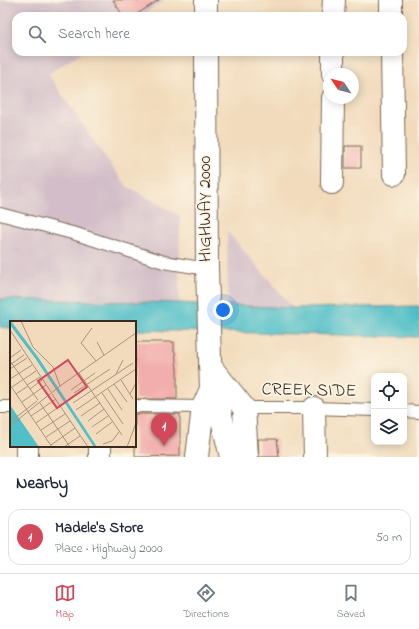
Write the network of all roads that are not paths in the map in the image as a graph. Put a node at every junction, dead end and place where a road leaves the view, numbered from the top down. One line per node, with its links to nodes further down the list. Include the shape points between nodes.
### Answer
1 (206, 0): 4 (main road)
2 (334, 0): 5 (main road)
3 (391, 0): 6 (main road)
4 (206, 12)
5 (334, 12)
6 (391, 12)
7 (206, 56): 15 (main road, HIGHWAY 2000)
8 (333, 56): 10 (main road)
9 (392, 56): 12 (main road)
10 (333, 68)
11 (333, 104): 13 (main road)
12 (394, 174)
13 (332, 183)
14 (0, 214): 15 (lane, via 76,234 164,262)
15 (206, 270): 16 (main road, HIGHWAY 2000)
16 (210, 366): 17 (main road, HIGHWAY 2000); 19 (main road)
17 (207, 398): 18 (lane); 24 (main road, HIGHWAY 2000); 25 (main road, HIGHWAY 2000, via 219,407)
18 (136, 406)
19 (244, 408): 20 (lane, CREEK SIDE); 26 (main road)
20 (314, 408): 21 (lane, CREEK SIDE); 27 (main road)
21 (371, 410)
22 (407, 411): 23 (lane)
23 (419, 412)
24 (197, 457)
25 (231, 457)
26 (247, 457)
27 (315, 457)

